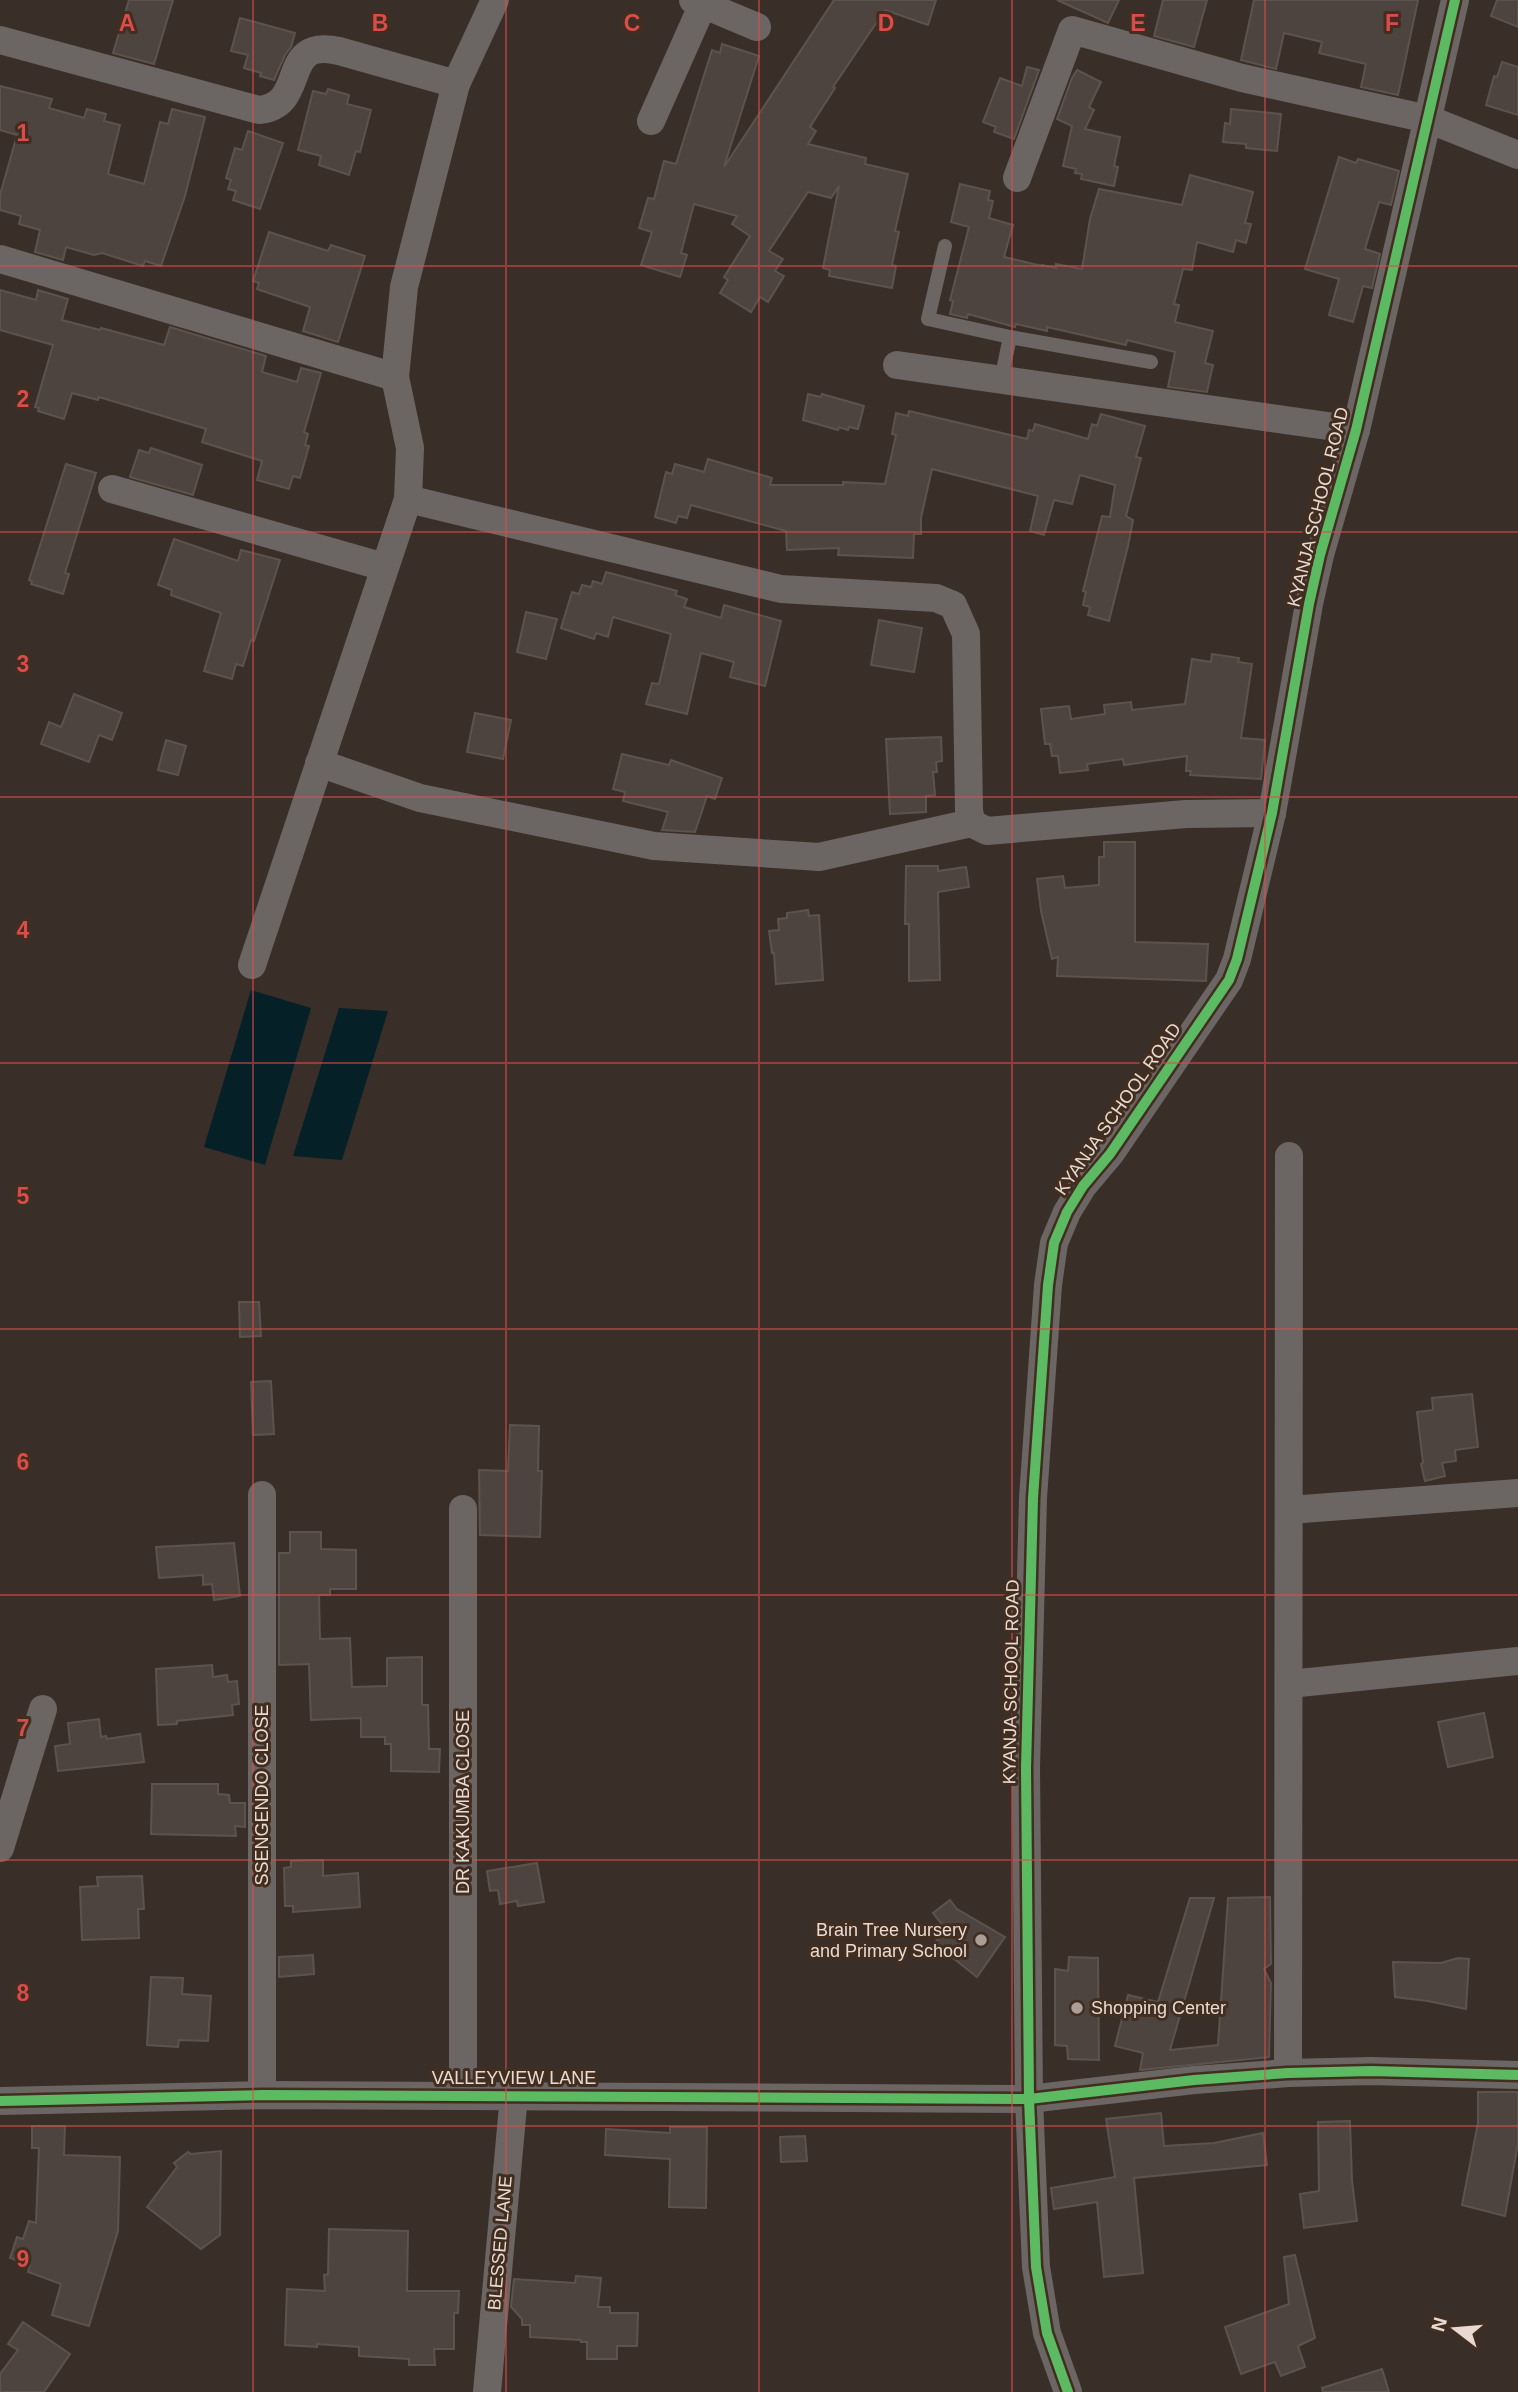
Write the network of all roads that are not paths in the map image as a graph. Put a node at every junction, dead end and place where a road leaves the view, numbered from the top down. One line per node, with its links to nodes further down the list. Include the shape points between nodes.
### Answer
1 (495, 0): 6 (street)
2 (1455, 0): 7 (street, KYANJA SCHOOL ROAD)
3 (698, 2): 4 (street); 8 (street)
4 (757, 27)
5 (0, 40): 6 (street, via 259,110 284,97 300,60 311,50 339,51)
6 (456, 84): 16 (street, via 404,287)
7 (1428, 120): 9 (street); 10 (street, via 1242,78 1072,30); 18 (street, KYANJA SCHOOL ROAD)
8 (651, 121)
9 (1518, 155)
10 (1017, 178)
11 (945, 246): 13 (lane, via 928,319)
12 (0, 259): 16 (street)
13 (1010, 337): 14 (lane); 17 (lane)
14 (1151, 362)
15 (897, 365): 17 (street)
16 (395, 377): 20 (street, via 410,448)
17 (1001, 380): 18 (street)
18 (1356, 430): 23 (street, KYANJA SCHOOL ROAD, via 1309,604)
19 (112, 489): 21 (street)
20 (408, 499): 21 (street); 24 (street, via 781,589 936,598 953,605 966,634)
21 (384, 567): 22 (street)
22 (319, 763): 24 (street, via 420,798 654,846 819,857); 25 (street)
23 (1272, 813): 24 (street, via 1186,814 987,831); 40 (street, KYANJA SCHOOL ROAD, via 1247,926 1229,980 1110,1154 1083,1186 1054,1243 1033,1498 1026,1768)
24 (971, 823)
25 (252, 965)
26 (1289, 1156): 30 (street)
27 (1518, 1493): 30 (street)
28 (261, 1495): 37 (street, SSENGENDO CLOSE)
29 (463, 1509): 38 (street, DR KAKUMBA CLOSE)
30 (1289, 1510): 32 (street)
31 (1518, 1661): 32 (street)
32 (1289, 1684): 35 (street)
33 (43, 1709): 34 (street)
34 (0, 1848)
35 (1288, 2073): 36 (street, VALLEYVIEW LANE); 40 (street, VALLEYVIEW LANE)
36 (1518, 2075)
37 (262, 2095): 38 (street, VALLEYVIEW LANE); 41 (street, VALLEYVIEW LANE)
38 (463, 2095): 39 (street, VALLEYVIEW LANE)
39 (514, 2095): 40 (street, VALLEYVIEW LANE); 42 (street, BLESSED LANE)
40 (1029, 2099): 43 (street, KYANJA SCHOOL ROAD, via 1036,2267 1047,2333)
41 (0, 2101)
42 (486, 2392)
43 (1068, 2392)

